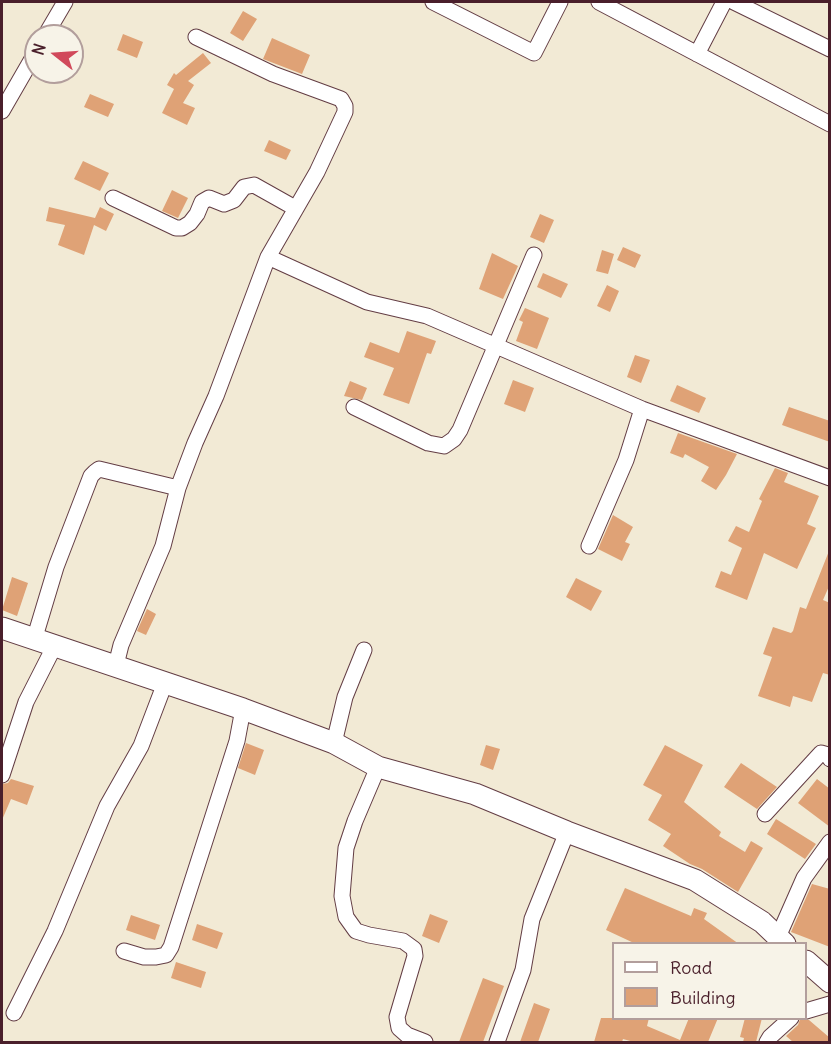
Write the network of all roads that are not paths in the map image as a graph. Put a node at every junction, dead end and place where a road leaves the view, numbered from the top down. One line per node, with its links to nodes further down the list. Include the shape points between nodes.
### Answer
1 (65, 2): 7 (street)
2 (433, 2): 3 (street, via 534,53)
3 (560, 2)
4 (599, 2): 10 (street)
5 (724, 2): 10 (street)
6 (734, 2): 9 (street)
7 (52, 24)
8 (195, 37): 15 (street, via 344,103 342,119)
9 (830, 49)
10 (697, 54): 13 (street)
11 (24, 73): 12 (street)
12 (2, 111)
13 (830, 124)
14 (113, 198): 15 (street, via 176,228 190,223 202,202 209,198 224,204 234,200 244,187 254,185)
15 (295, 208): 17 (street)
16 (534, 255): 18 (street)
17 (268, 257): 18 (street, via 367,302 427,316); 22 (street)
18 (494, 346): 19 (street, via 460,430 444,446 428,443); 20 (street)
19 (354, 407)
20 (642, 409): 21 (street); 23 (street, via 626,460)
21 (830, 478)
22 (178, 488): 25 (street, via 99,469 91,476 56,567); 28 (street, via 163,546)
23 (589, 546)
24 (2, 628): 25 (street)
25 (34, 640): 26 (street)
26 (54, 647): 28 (street); 34 (street, via 26,702)
27 (364, 650): 31 (street, via 345,697)
28 (116, 665): 29 (street)
29 (165, 683): 30 (street); 44 (street, via 141,746 107,806 55,931)
30 (243, 710): 31 (street); 39 (street, via 237,741 171,947 166,955 156,957)
31 (334, 742): 33 (street)
32 (830, 759): 35 (street, via 821,753)
33 (378, 767): 36 (street, via 475,794); 46 (street, via 346,848 342,886 346,917 356,931 403,941 412,947 415,956 397,1017 399,1028)
34 (2, 775)
35 (765, 814)
36 (567, 832): 38 (street, via 695,880 762,922); 47 (street, via 532,919 523,970)
37 (830, 842): 38 (street, via 804,878)
38 (782, 940)
39 (124, 951)
40 (807, 962): 41 (street)
41 (830, 982)
42 (830, 1004): 43 (street)
43 (807, 1011)
44 (14, 1013)
45 (789, 1020): 48 (street)
46 (425, 1042)
47 (497, 1042)
48 (767, 1042)

